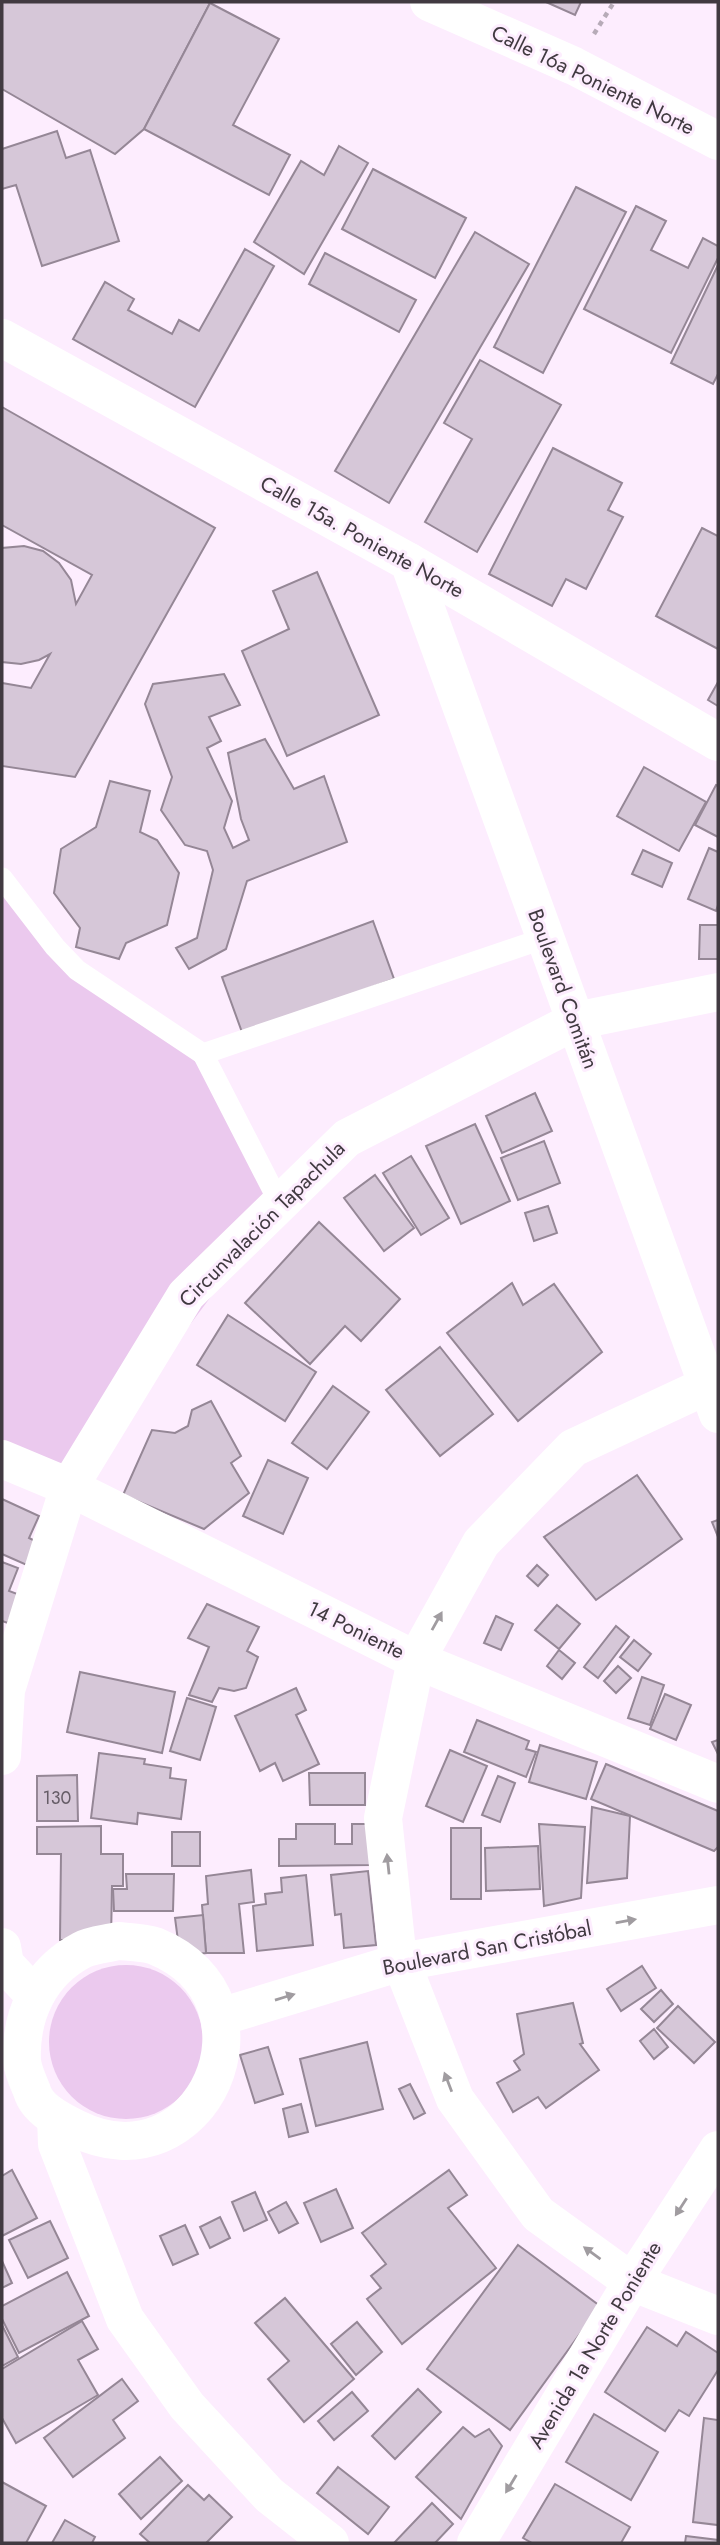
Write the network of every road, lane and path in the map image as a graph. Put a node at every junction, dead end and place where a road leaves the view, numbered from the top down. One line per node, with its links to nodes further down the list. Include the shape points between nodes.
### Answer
1 (429, 2): 2 (street, Calle 16a Poniente Norte, via 574,66)
2 (718, 141)
3 (2, 338): 4 (street, Calle 15a. Poniente Norte)
4 (409, 562): 5 (street, Calle 15a. Poniente Norte); 7 (street, Boulevard Comitán)
5 (718, 742)
6 (2, 878): 10 (lane, via 77,970)
7 (545, 939): 9 (street, Boulevard Comitán); 10 (lane)
8 (718, 992): 9 (street, Circunvalación Tapachula)
9 (575, 1021): 11 (street, Circunvalación Tapachula, via 347,1138); 12 (street, Boulevard Comitán)
10 (203, 1054): 11 (lane)
11 (280, 1204): 14 (street, Circunvalación Tapachula, via 186,1295)
12 (714, 1395): 15 (street, one-way to 12, via 481,1544 573,1448)
13 (2, 1459): 14 (street, 14 Poniente)
14 (69, 1487): 15 (street, 14 Poniente); 16 (street, Circunvalación Tapachula, via 6,1690)
15 (416, 1660): 17 (street, 14 Poniente); 20 (street, one-way to 15, via 383,1818)
16 (2, 1756)
17 (718, 1784)
18 (718, 1905): 20 (street, Boulevard San Cristóbal, one-way to 18)
19 (2, 1947): 21 (street, via 5,1964)
20 (401, 1962): 22 (street, Boulevard San Cristóbal, one-way to 20); 26 (street, one-way to 20, via 538,2214 455,2099)
21 (34, 1995): 22 (street, via 55,1968 84,1949 118,1941 152,1945 183,1961 206,1986); 23 (street)
22 (220, 2017): 24 (street, via 222,2052 212,2085 192,2113 164,2133 131,2141 96,2138)
23 (12, 2068): 24 (street, via 34,2099)
24 (56, 2118): 28 (street, via 57,2144 125,2319 187,2406 268,2495)
25 (718, 2150): 26 (street, Avenida 1a Norte Poniente, one-way to 26)
26 (632, 2282): 27 (street); 29 (street, Avenida 1a Norte Poniente, one-way to 29)
27 (718, 2316)
28 (330, 2543)
29 (475, 2543)

